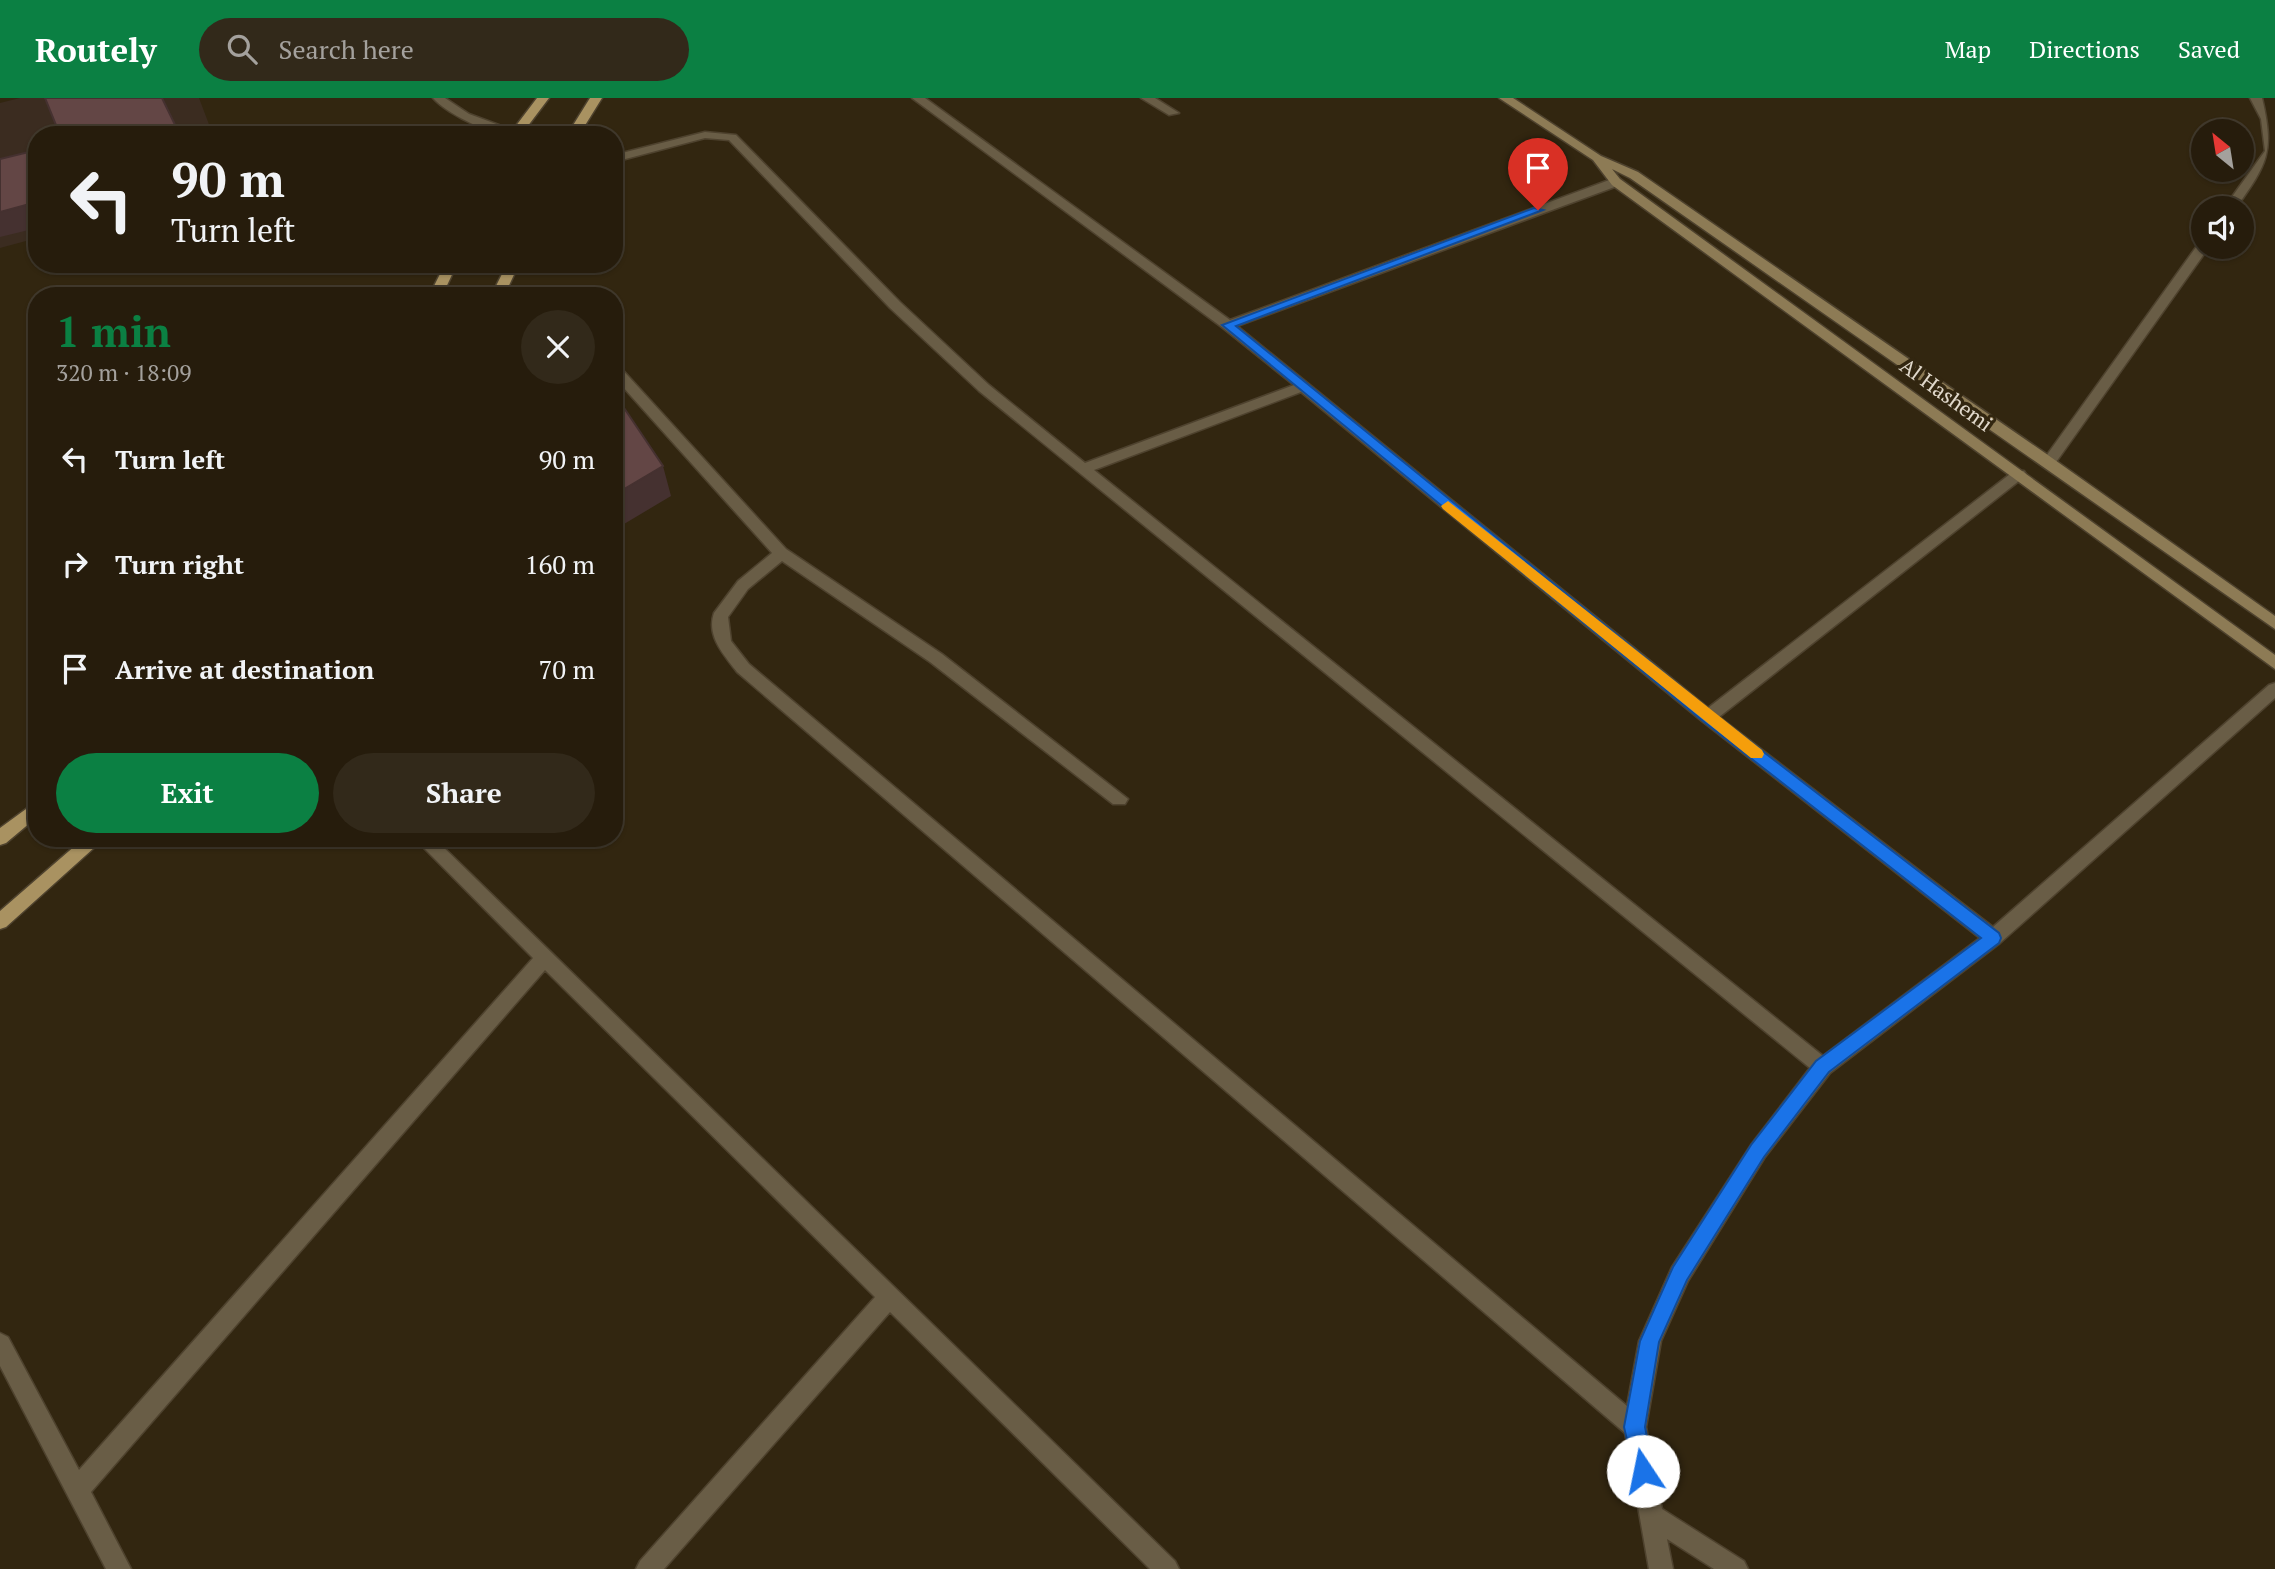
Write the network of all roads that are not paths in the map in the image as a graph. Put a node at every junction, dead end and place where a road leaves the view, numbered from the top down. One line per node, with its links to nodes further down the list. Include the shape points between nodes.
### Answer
1 (439, 98): 9 (street, via 449,108)
2 (543, 98): 10 (main road)
3 (596, 98): 11 (main road)
4 (918, 98): 17 (street)
5 (1147, 98): 8 (street)
6 (1505, 98): 13 (street, Al Hashemi)
7 (2256, 98): 15 (street, via 2267,119 2271,151)
8 (1173, 113)
9 (493, 126)
10 (521, 126)
11 (579, 126)
12 (623, 157): 21 (street, via 705,135 733,138 895,305 984,388)
13 (1597, 158): 14 (street, Al Hashemi); 20 (street, Al Hashemi, via 1634,175)
14 (1616, 181): 17 (street); 22 (street, Al Hashemi)
15 (2239, 196)
16 (2194, 259): 20 (street)
17 (1228, 325): 19 (street)
18 (623, 379): 23 (street)
19 (1302, 387): 21 (street); 27 (street)
20 (2049, 462): 24 (street, Al Hashemi)
21 (1082, 469): 36 (street)
22 (2019, 474): 25 (street, Al Hashemi); 27 (street)
23 (781, 553): 28 (street, via 936,658); 39 (street, via 743,585 720,617 723,642 743,668)
24 (2275, 624)
25 (2275, 663)
26 (2275, 690): 34 (street)
27 (1708, 717): 34 (street)
28 (1119, 799)
29 (28, 815): 30 (main road)
30 (0, 838)
31 (86, 847): 33 (main road)
32 (432, 847): 35 (street)
33 (0, 922)
34 (1993, 938): 36 (street)
35 (544, 958): 37 (street); 40 (street)
36 (1822, 1067): 39 (street, via 1758,1151 1680,1273 1650,1341)
37 (889, 1297): 43 (street); 44 (street)
38 (0, 1344): 40 (street)
39 (1635, 1427): 41 (street)
40 (76, 1491): 42 (street)
41 (1652, 1516): 45 (street); 46 (street)
42 (118, 1569)
43 (648, 1569)
44 (1167, 1569)
45 (1661, 1569)
46 (1736, 1569)

